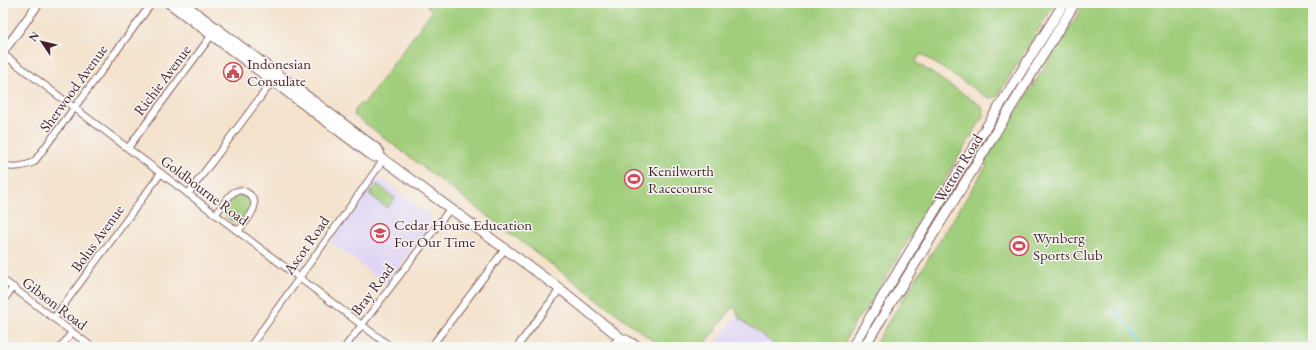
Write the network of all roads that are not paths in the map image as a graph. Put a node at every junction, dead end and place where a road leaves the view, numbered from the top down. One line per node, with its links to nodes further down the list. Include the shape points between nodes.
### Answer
1 (39, 3): 8 (street)
2 (152, 3): 10 (street, Sherwood Avenue)
3 (169, 3): 7 (main road)
4 (183, 3): 7 (main road)
5 (1064, 3): 39 (main road, Wetton Road)
6 (1075, 3): 40 (main road, Wetton Road)
7 (214, 32): 9 (main road); 11 (street, Richie Avenue)
8 (3, 53): 10 (street, Goldbourne Road)
9 (274, 78): 12 (main road, via 371,155); 15 (street)
10 (74, 108): 11 (street, Goldbourne Road); 13 (street, Sherwood Avenue, via 34,162 10,167)
11 (128, 148): 14 (street, Goldbourne Road)
12 (382, 158): 16 (main road); 20 (street, Ascot Road)
13 (3, 164)
14 (161, 173): 15 (street, Goldbourne Road); 25 (street, Bolus Avenue)
15 (188, 194): 17 (street, Goldbourne Road)
16 (450, 209): 19 (main road); 26 (street, Bray Road)
17 (216, 214): 18 (street, Goldbourne Road); 18 (street, via 235,191 242,190 252,196 254,207)
18 (238, 231): 20 (street, Goldbourne Road)
19 (505, 249): 23 (main road); 34 (street)
20 (299, 278): 26 (street, Goldbourne Road); 31 (street, Ascot Road)
21 (3, 280): 22 (street, Gibson Road)
22 (13, 287): 24 (street); 25 (street, Gibson Road)
23 (560, 289): 28 (main road); 35 (street)
24 (3, 300)
25 (54, 318): 27 (street, Gibson Road)
26 (362, 325): 32 (street, Bray Road); 33 (street, Goldbourne Road)
27 (72, 332): 29 (street); 30 (street, Gibson Road)
28 (620, 338): 36 (street); 37 (main road); 38 (main road)
29 (61, 347)
30 (92, 347)
31 (250, 347)
32 (345, 347)
33 (391, 347)
34 (431, 347)
35 (517, 347)
36 (611, 347)
37 (628, 347)
38 (638, 347)
39 (852, 347)
40 (864, 347)

